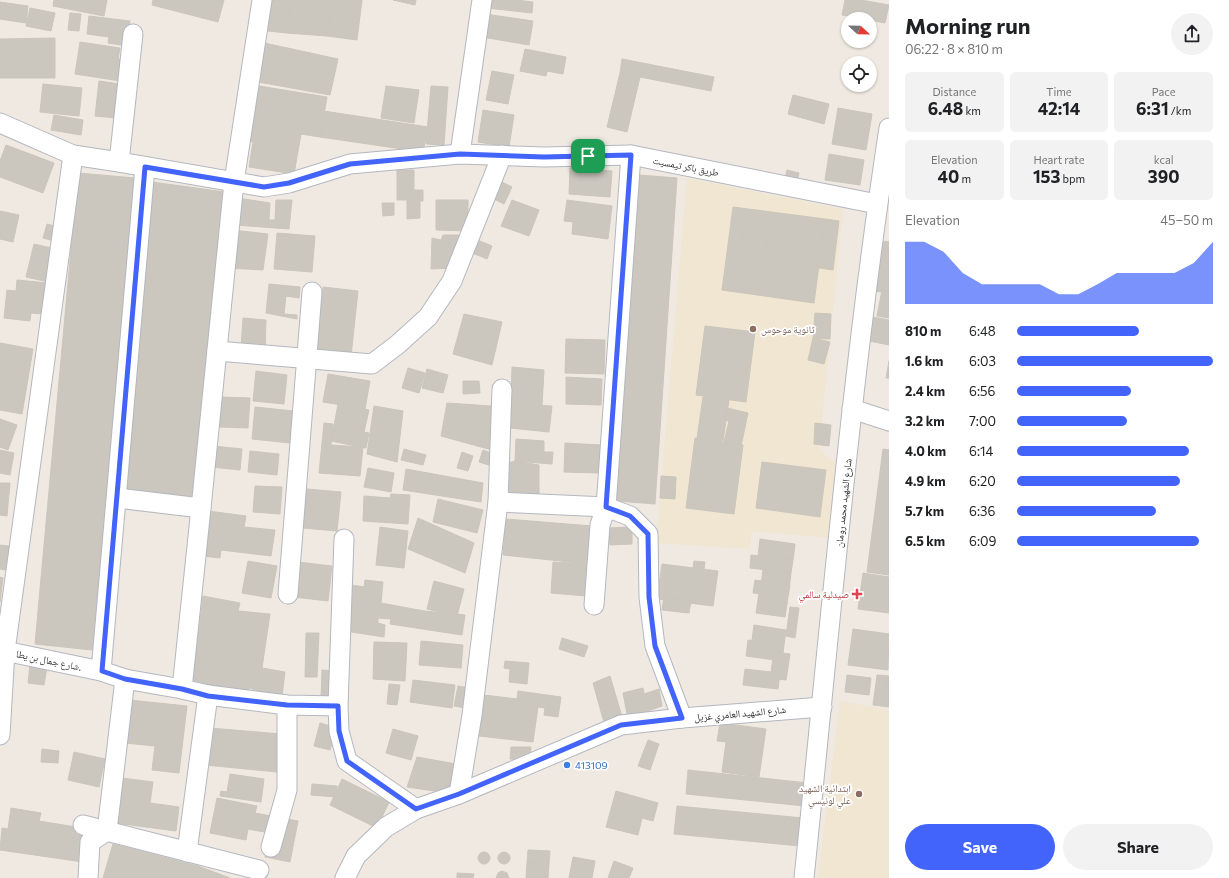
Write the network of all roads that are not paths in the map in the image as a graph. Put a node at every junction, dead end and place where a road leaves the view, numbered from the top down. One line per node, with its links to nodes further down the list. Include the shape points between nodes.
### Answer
1 (262, 0): 12 (street)
2 (482, 0): 6 (street)
3 (133, 34): 10 (street)
4 (0, 124): 7 (street, طريق باكر تيمسيت)
5 (889, 128): 13 (street, شارع الشهيد محمد رومان)
6 (460, 154): 8 (street, طريق باكر تيمسيت); 12 (street, طريق باكر تيمسيت, via 350,164 289,183 264,187)
7 (73, 155): 10 (street, طريق باكر تيمسيت); 27 (street)
8 (502, 155): 9 (street, طريق باكر تيمسيت); 16 (street, via 452,281 428,317 372,364)
9 (631, 155): 13 (street, طريق باكر تيمسيت); 22 (street)
10 (119, 162): 11 (street, طريق باكر تيمسيت)
11 (145, 167): 12 (street, طريق باكر تيمسيت); 20 (street)
12 (234, 182): 15 (street)
13 (877, 204): 18 (street, شارع الشهيد محمد رومان)
14 (312, 292): 16 (street)
15 (217, 350): 16 (street); 23 (street)
16 (306, 359): 25 (street)
17 (502, 389): 21 (street)
18 (852, 409): 19 (street); 34 (street, شارع الشهيد محمد رومان)
19 (889, 421)
20 (117, 498): 23 (street); 28 (street)
21 (498, 502): 22 (street); 37 (street, via 472,715)
22 (606, 507): 26 (street, via 600,525); 35 (street, via 630,516 648,534 649,597 655,646)
23 (201, 508): 30 (street)
24 (344, 539): 33 (street)
25 (288, 594)
26 (594, 606)
27 (3, 650): 28 (street, شارع جمال بن يطا.); 36 (street)
28 (102, 671): 29 (street, شارع جمال بن يطا.)
29 (125, 679): 30 (street, شارع جمال بن يطا.); 40 (street)
30 (182, 689): 31 (street, شارع جمال بن يطا.)
31 (208, 696): 32 (street, شارع جمال بن يطا.); 42 (street)
32 (287, 705): 33 (street, شارع جمال بن يطا.); 41 (street, via 287,790)
33 (338, 706): 38 (street, via 339,731 347,761)
34 (822, 707): 35 (street, شارع الشهيد العامري غزيل); 46 (street, شارع الشهيد محمد رومان)
35 (682, 718): 37 (street, شارع الشهيد العامري غزيل, via 621,725)
36 (0, 735)
37 (459, 794): 38 (street, شارع الشهيد العامري غزيل)
38 (416, 809): 45 (street, شارع الشهيد العامري غزيل, via 386,826 356,856)
39 (83, 825): 40 (street)
40 (107, 831): 42 (street); 44 (street, via 90,842)
41 (271, 848)
42 (187, 852): 43 (street)
43 (260, 870)
44 (88, 878)
45 (345, 878)
46 (804, 878)

